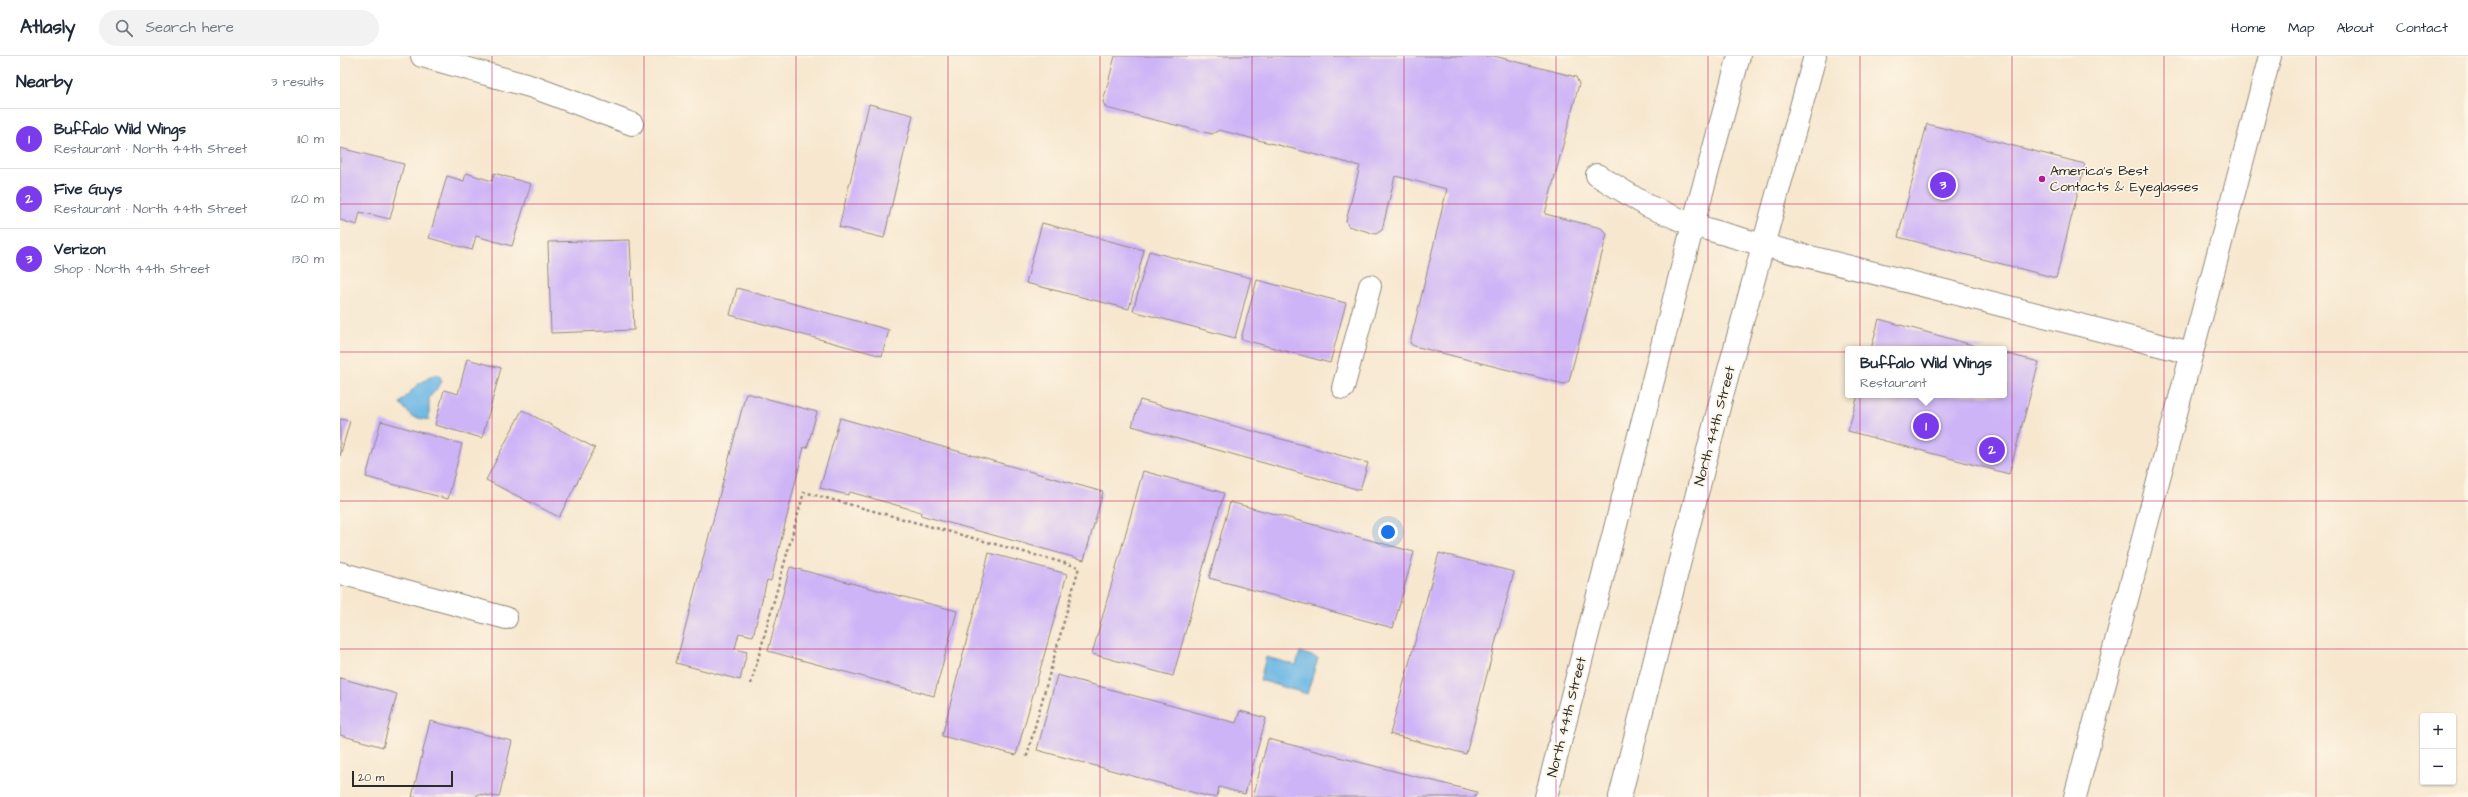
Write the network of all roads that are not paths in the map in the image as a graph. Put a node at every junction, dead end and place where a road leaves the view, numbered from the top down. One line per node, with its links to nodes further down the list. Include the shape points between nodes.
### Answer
1 (422, 56): 5 (main road, via 533,87)
2 (1740, 56): 7 (main road, North 44th Street)
3 (1815, 56): 8 (main road, North 44th Street)
4 (2270, 56): 10 (main road)
5 (632, 124)
6 (1597, 174): 7 (main road, via 1648,206)
7 (1693, 225): 8 (main road); 14 (main road, North 44th Street)
8 (1763, 245): 10 (main road); 15 (main road, North 44th Street, via 1721,399)
9 (1370, 286): 11 (main road)
10 (2191, 353): 16 (main road)
11 (1343, 388)
12 (340, 573): 13 (main road)
13 (506, 618)
14 (1546, 797)
15 (1620, 797)
16 (2075, 797)

